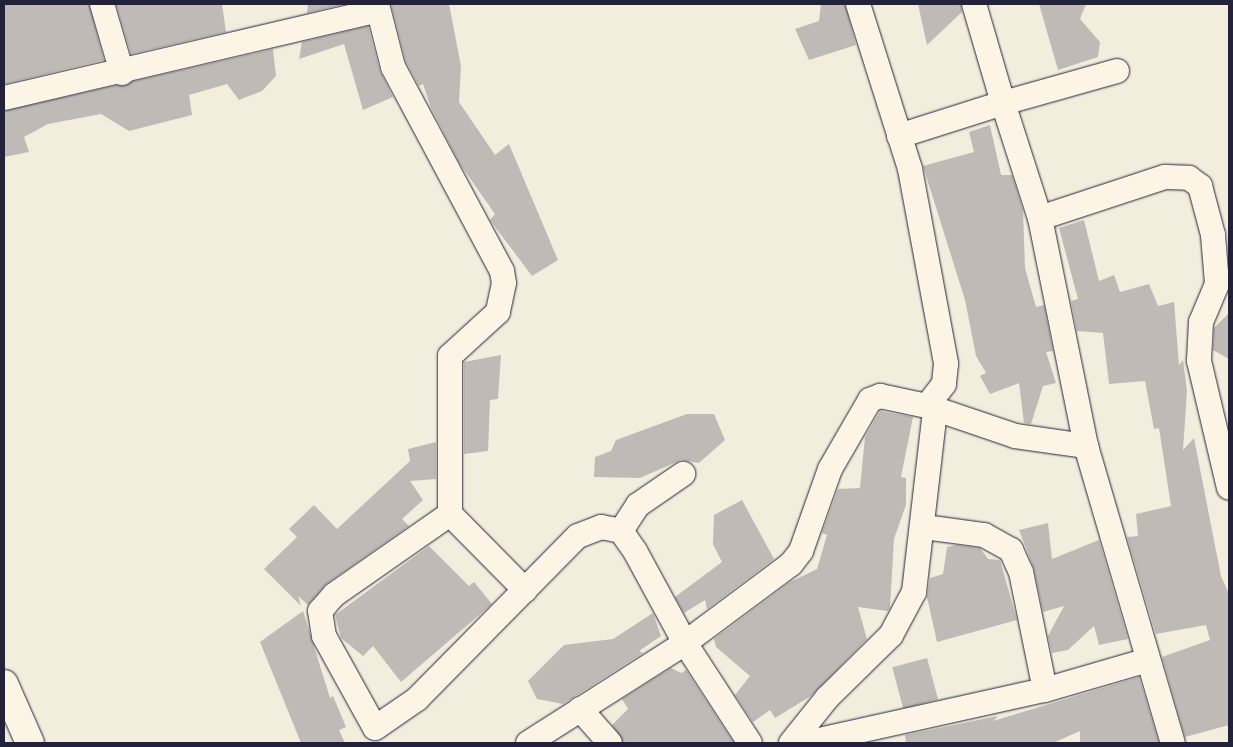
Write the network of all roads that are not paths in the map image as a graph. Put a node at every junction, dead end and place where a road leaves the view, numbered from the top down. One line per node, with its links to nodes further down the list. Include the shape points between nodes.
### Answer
1 (102, 4): 6 (street)
2 (858, 4): 9 (street)
3 (974, 4): 8 (street)
4 (377, 7): 6 (street); 16 (street, via 393,67 504,283 498,312 450,356)
5 (1117, 71): 8 (street)
6 (122, 73): 7 (street)
7 (4, 98)
8 (1004, 103): 9 (street); 10 (street)
9 (899, 136): 11 (street, via 910,169 946,364 944,384)
10 (1040, 218): 12 (street); 13 (street, via 1165,176 1189,178 1200,186 1214,234 1217,284 1202,322 1199,361)
11 (931, 409): 12 (street, via 1015,436); 17 (street); 20 (street, via 880,396 863,407 830,470 801,551 776,578)
12 (1086, 446): 21 (street)
13 (1224, 452): 15 (street)
14 (683, 474): 18 (street, via 638,505)
15 (1229, 488)
16 (450, 514): 19 (street); 19 (street, via 334,595 320,611 324,636 375,728 417,699)
17 (924, 527): 23 (street, via 984,535 1011,550 1021,572); 29 (street, via 914,592 891,635 828,698)
18 (621, 531): 19 (street, via 601,527 578,536); 20 (street)
19 (525, 590)
20 (685, 643): 24 (street); 28 (street)
21 (1148, 660): 23 (street); 31 (street)
22 (4, 684): 25 (street)
23 (1045, 690): 30 (street)
24 (580, 709): 26 (street); 27 (street)
25 (30, 743)
26 (528, 743)
27 (610, 743)
28 (750, 743)
29 (791, 743)
30 (805, 743)
31 (1173, 743)

